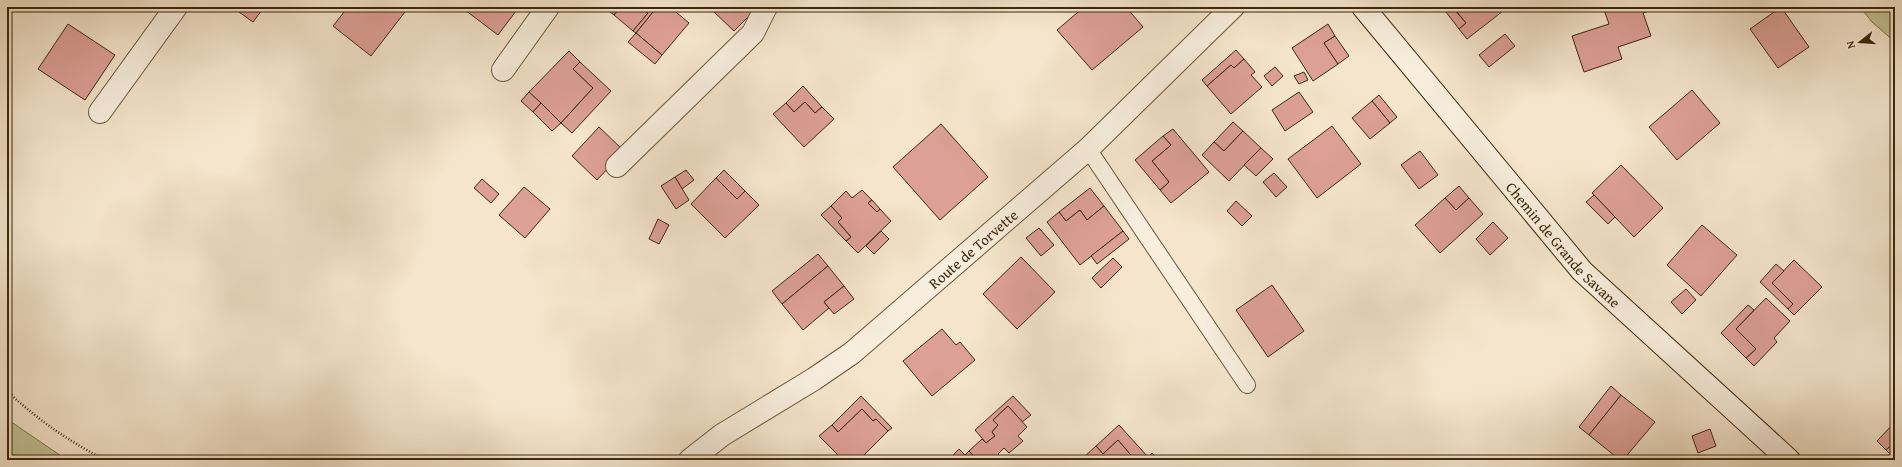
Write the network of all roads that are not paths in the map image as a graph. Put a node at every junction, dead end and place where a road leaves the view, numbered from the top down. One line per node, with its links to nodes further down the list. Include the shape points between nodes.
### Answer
1 (176, 7): 7 (street)
2 (548, 7): 6 (street)
3 (766, 7): 9 (street, via 753,33)
4 (1233, 7): 8 (street, Route de Torvette)
5 (1363, 7): 12 (street, Chemin de Grande Savane, via 1582,271)
6 (503, 70)
7 (100, 112)
8 (1088, 149): 10 (lane); 11 (street, Route de Torvette, via 852,353 722,435)
9 (617, 166)
10 (1247, 385)
11 (690, 460)
12 (1789, 460)

